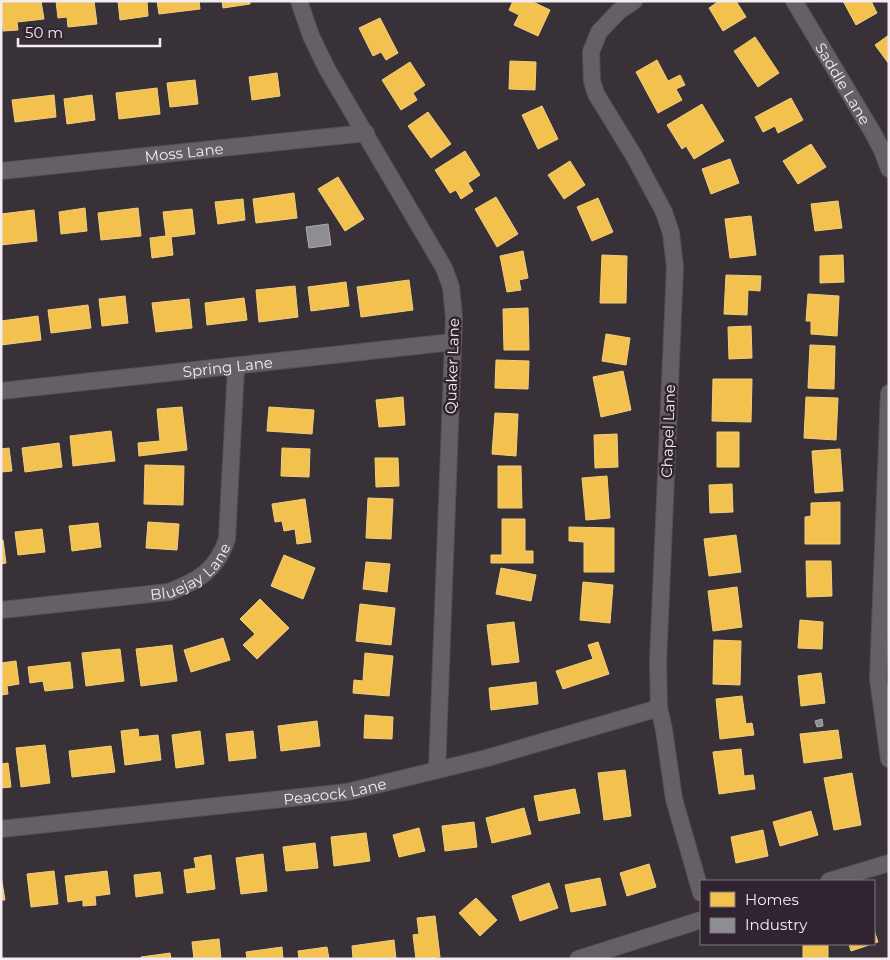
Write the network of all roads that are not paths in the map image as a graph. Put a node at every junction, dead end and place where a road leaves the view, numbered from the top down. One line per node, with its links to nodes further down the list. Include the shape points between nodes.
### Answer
1 (299, 1): 4 (street, Quaker Lane, via 327,69)
2 (634, 1): 13 (street, Chapel Lane, via 618,11 599,32 591,52 591,71 596,94 664,212 671,233 675,267 658,662)
3 (794, 1): 5 (street, Saddle Lane, via 873,133)
4 (366, 133): 6 (street, Moss Lane); 7 (street, Quaker Lane, via 444,268 451,287)
5 (889, 168)
6 (1, 171)
7 (453, 342): 8 (street, Spring Lane); 15 (street, Quaker Lane)
8 (236, 367): 9 (street, Spring Lane); 11 (street, Bluejay Lane, via 227,539 212,568 185,586 169,592)
9 (1, 391)
10 (889, 393): 12 (street)
11 (1, 610)
12 (884, 615): 14 (street, via 878,679)
13 (659, 708): 15 (street, Peacock Lane); 19 (street, Chapel Lane, via 674,799)
14 (889, 758)
15 (437, 770): 16 (street, Peacock Lane, via 347,792)
16 (1, 829)
17 (889, 863): 18 (street)
18 (832, 880)
19 (700, 890)
20 (700, 920): 21 (street)
21 (578, 959)

